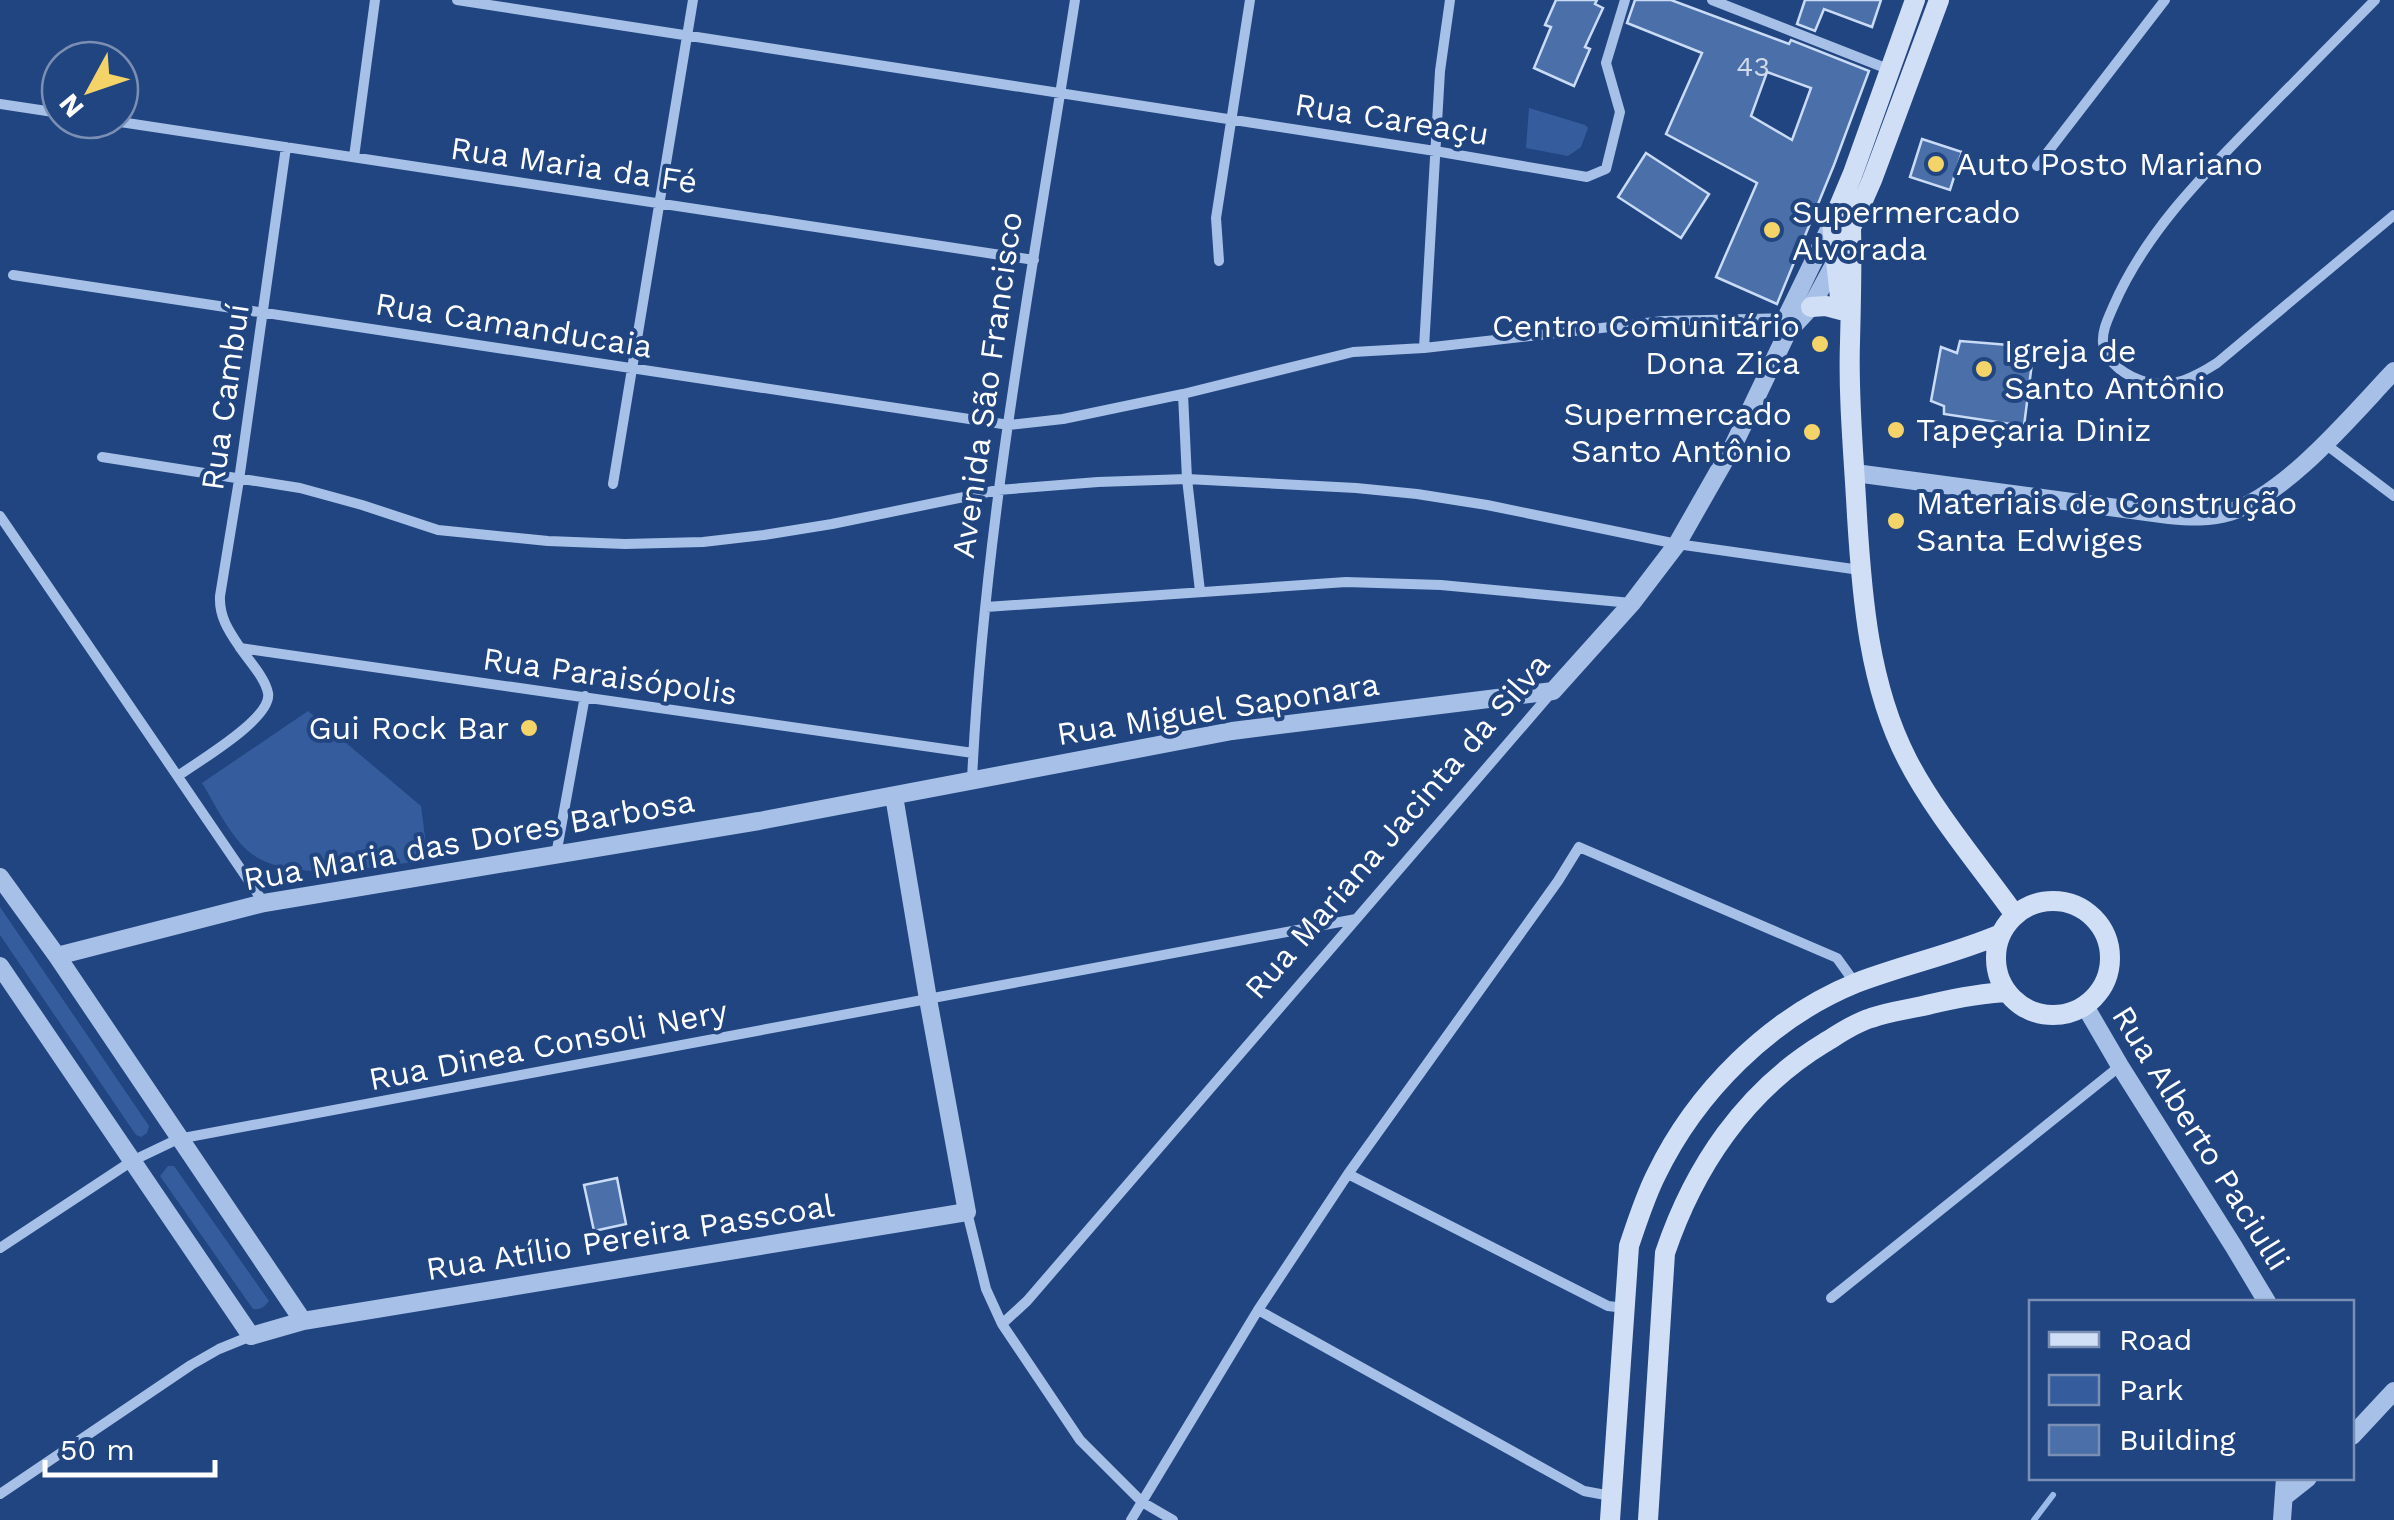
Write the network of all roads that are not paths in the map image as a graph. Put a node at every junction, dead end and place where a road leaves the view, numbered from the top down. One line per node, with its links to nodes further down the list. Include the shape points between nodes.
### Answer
1 (375, 0): 22 (street)
2 (457, 0): 13 (street, Rua Careaçu)
3 (693, 0): 13 (street)
4 (1075, 0): 15 (street, Avenida São Francisco)
5 (1250, 0): 18 (street)
6 (1450, 0): 21 (street)
7 (1625, 0): 21 (street, Rua Careaçu, via 1606,63 1620,112 1606,168 1586,177)
8 (1712, 0): 14 (street)
9 (1915, 0): 14 (main road)
10 (1939, 0): 14 (main road)
11 (2165, 0): 23 (street)
12 (2375, 0): 25 (street, via 2160,226 2104,327 2105,352 2131,377 2151,383 2196,376)
13 (687, 36): 15 (street, Rua Careaçu); 24 (street)
14 (1901, 73): 26 (main road)
15 (1060, 93): 18 (street, Rua Careaçu); 28 (street, Avenida São Francisco)
16 (0, 104): 17 (street)
17 (40, 110)
18 (1231, 120): 21 (street, Rua Careaçu); 29 (street, via 1216,218)
19 (140, 125): 20 (street, Rua Maria da Fé)
20 (286, 147): 22 (street, Rua Maria da Fé); 33 (street, Rua Cambuí)
21 (1436, 150): 36 (street)
22 (354, 157): 24 (street, Rua Maria da Fé)
23 (2036, 166)
24 (659, 203): 28 (street, Rua Maria da Fé); 37 (street)
25 (2393, 218)
26 (1842, 225): 27 (main road); 34 (street, Rua Mariana Jacinta da Silva); 35 (main road)
27 (1837, 258): 31 (street, Rua Mariana Jacinta da Silva); 32 (main road)
28 (1034, 260): 40 (street, Avenida São Francisco)
29 (1219, 261)
30 (12, 275): 33 (street, Rua Camanducaia)
31 (1811, 307): 32 (main road); 34 (street, Rua Mariana Jacinta da Silva)
32 (1840, 310): 35 (main road)
33 (262, 312): 37 (street, Rua Camanducaia); 45 (street, Rua Cambuí)
34 (1786, 326): 36 (street, Rua Camanducaia, via 1662,321); 50 (street, Rua Mariana Jacinta da Silva, via 1734,444)
35 (1850, 344): 43 (main road)
36 (1424, 348): 39 (street, Rua Camanducaia, via 1353,352)
37 (632, 368): 40 (street, Rua Camanducaia); 46 (street)
38 (2394, 371): 41 (street)
39 (1183, 394): 40 (street, Rua Camanducaia); 44 (street)
40 (1008, 425): 47 (street, Avenida São Francisco)
41 (2324, 443): 43 (street, via 2254,501 2200,517); 48 (street)
42 (102, 457): 45 (street)
43 (1854, 473): 51 (main road)
44 (1187, 478): 47 (street); 50 (street, via 1417,494); 52 (street)
45 (239, 480): 47 (street, via 300,488 438,530 624,544 764,535); 55 (street, Rua Cambuí, via 219,607)
46 (612, 484)
47 (998, 490): 54 (street, Avenida São Francisco)
48 (2394, 496)
49 (0, 516): 59 (street)
50 (1676, 544): 51 (street); 53 (street, Rua Mariana Jacinta da Silva)
51 (1860, 570): 65 (main road, via 1878,681 1906,758)
52 (1200, 591): 53 (street, via 1346,582); 54 (street)
53 (1632, 603): 56 (street, Rua Mariana Jacinta da Silva)
54 (986, 607): 58 (street, Avenida São Francisco)
55 (240, 648): 57 (street, Rua Paraisópolis); 59 (street, Rua Cambuí, via 262,680 268,704)
56 (1552, 691): 60 (street, Rua Miguel Saponara, via 1232,732); 66 (street, Rua Mariana Jacinta da Silva)
57 (585, 696): 58 (street, Rua Paraisópolis); 62 (street)
58 (973, 754): 60 (street, Avenida São Francisco)
59 (178, 776): 64 (street)
60 (972, 780): 61 (street, Rua Miguel Saponara)
61 (894, 796): 62 (street, Rua Maria das Dores Barbosa); 72 (street)
62 (556, 855): 64 (street, Rua Maria das Dores Barbosa)
63 (0, 877): 68 (street)
64 (264, 903): 68 (street, Rua Maria das Dores Barbosa)
65 (2015, 914): 67 (main road); 73 (main road, Rua Alberto Paciulli, via 2055,900 2082,909 2102,929 2109,971)
66 (1356, 919): 72 (street, Rua Dinea Consoli Nery); 86 (street, Rua Mariana Jacinta da Silva)
67 (2000, 934): 70 (main road); 71 (main road, via 1996,958)
68 (56, 956): 75 (street)
69 (0, 966): 76 (street)
70 (1856, 984): 77 (street, via 1837,958 1580,847); 82 (main road, via 1768,1036 1695,1110 1641,1208 1628,1246)
71 (2007, 992): 73 (main road, Rua Alberto Paciulli, via 2043,1014); 84 (main road, via 1870,1018 1816,1047 1768,1085 1725,1133 1690,1190 1666,1253)
72 (928, 999): 75 (street, Rua Dinea Consoli Nery); 78 (street)
73 (2085, 1006): 74 (street, Rua Alberto Paciulli)
74 (2120, 1066): 80 (street); 81 (street, Rua Alberto Paciulli)
75 (178, 1139): 76 (street, Rua Dinea Consoli Nery); 85 (street)
76 (132, 1161): 79 (street, Rua Dinea Consoli Nery); 87 (street)
77 (1348, 1174): 82 (street, via 1608,1306); 83 (street)
78 (967, 1212): 85 (street, Rua Atílio Pereira Passcoal); 86 (street)
79 (0, 1248)
80 (1831, 1298)
81 (2265, 1300)
82 (1624, 1308): 84 (main road); 93 (main road)
83 (1258, 1310): 93 (street, via 1584,1491); 95 (street)
84 (1661, 1314): 99 (main road)
85 (302, 1321): 87 (street, Rua Atílio Pereira Passcoal)
86 (1002, 1324): 95 (street, via 1080,1440)
87 (251, 1336): 92 (street, via 191,1365)
88 (2394, 1391): 89 (street)
89 (2354, 1434)
90 (2285, 1480): 94 (street)
91 (2305, 1480): 94 (street)
92 (0, 1494)
93 (1612, 1496): 98 (main road)
94 (2284, 1497): 100 (street)
95 (1142, 1502): 96 (street); 97 (street)
96 (1131, 1520)
97 (1173, 1520)
98 (1610, 1520)
99 (1648, 1520)
100 (2282, 1520)

